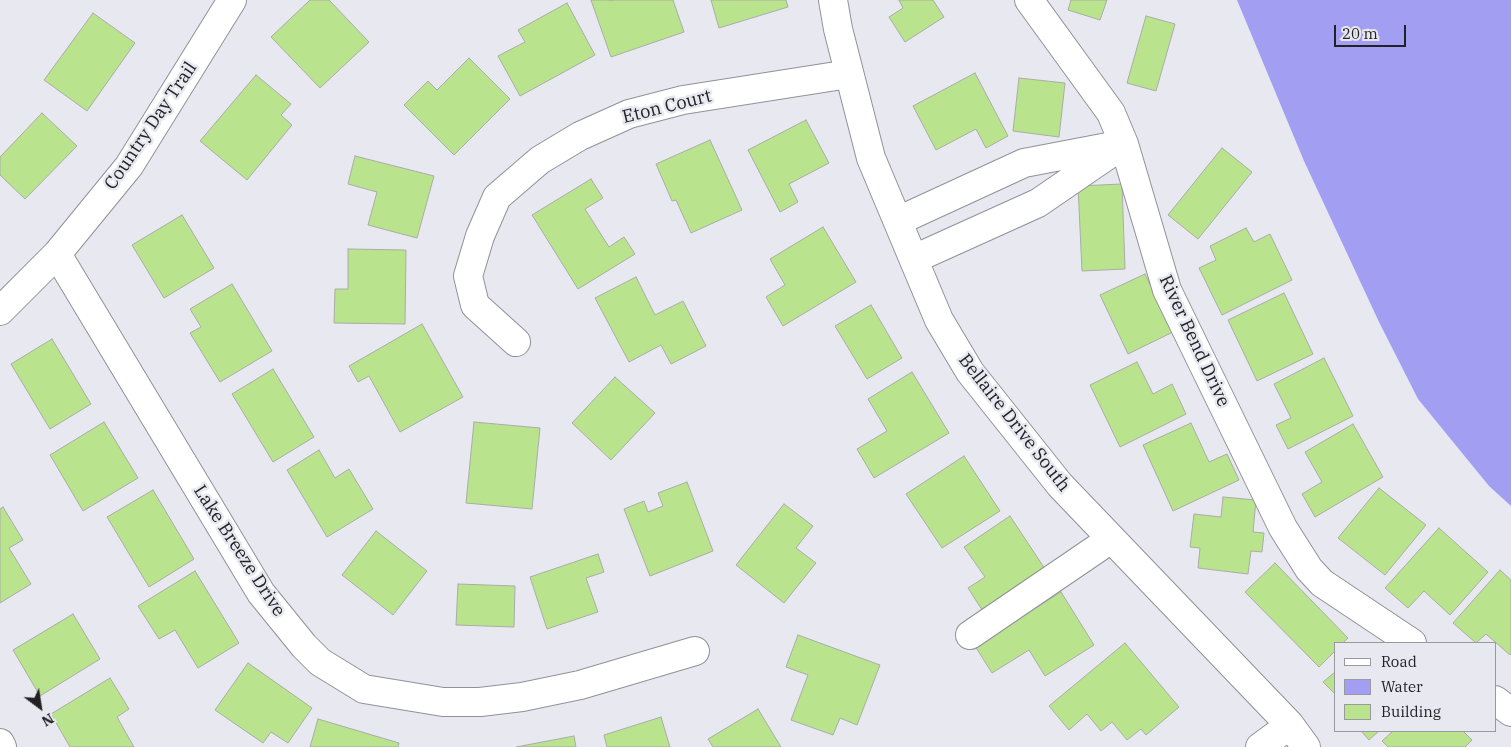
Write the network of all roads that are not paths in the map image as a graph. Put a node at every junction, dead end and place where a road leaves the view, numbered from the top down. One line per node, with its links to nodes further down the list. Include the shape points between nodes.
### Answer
1 (232, 0): 7 (street, Country Day Trail, via 128,166)
2 (833, 0): 4 (street, Bellaire Drive South)
3 (1029, 0): 5 (street, River Bend Drive, via 1111,113)
4 (849, 74): 6 (street, Bellaire Drive South, via 871,158); 10 (street, Eton Court, via 683,100 629,114 580,136 540,160 497,197 480,236 468,276 476,304)
5 (1124, 144): 6 (street, via 1024,163); 8 (street, via 1038,202); 13 (street, River Bend Drive, via 1167,290 1283,528 1322,583)
6 (898, 221): 8 (street, Bellaire Drive South)
7 (57, 254): 9 (street, Country Day Trail); 14 (street, Lake Breeze Drive, via 262,593 320,662 364,689 443,702 480,702 580,685)
8 (914, 259): 11 (street, Bellaire Drive South, via 939,320 970,372 1060,485)
9 (0, 311)
10 (516, 342)
11 (1112, 539): 12 (street); 17 (street, Bellaire Drive South)
12 (970, 635)
13 (1410, 642)
14 (695, 651)
15 (1496, 701): 16 (street)
16 (1511, 712)
17 (1290, 725): 20 (street); 21 (street, Bellaire Drive South)
18 (0, 744): 19 (street)
19 (2, 747)
20 (1260, 747)
21 (1306, 747)

